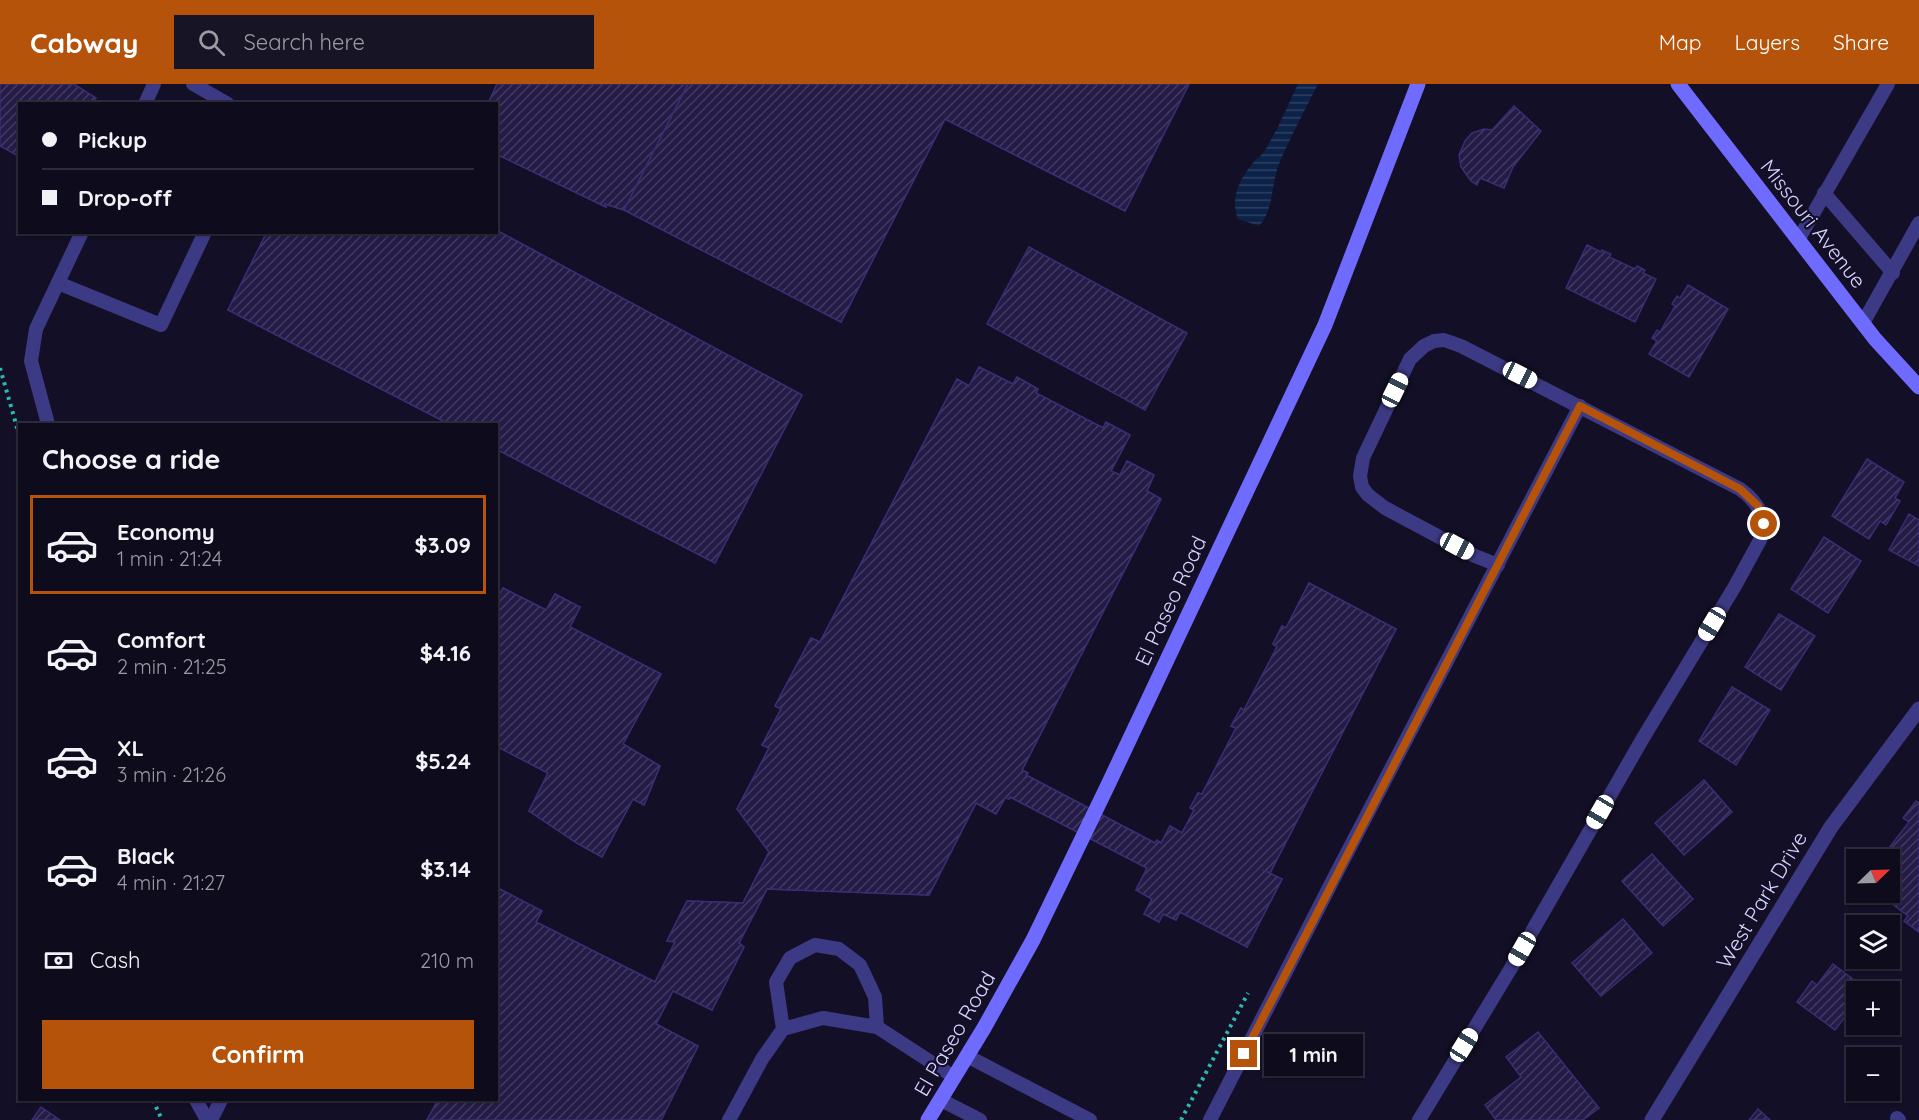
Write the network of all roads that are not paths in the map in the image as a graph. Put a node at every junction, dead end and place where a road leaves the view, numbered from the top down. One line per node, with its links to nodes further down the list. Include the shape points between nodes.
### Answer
1 (154, 84): 6 (lane)
2 (193, 84): 7 (lane)
3 (1418, 84): 23 (main road, El Paseo Road, via 1325,325 1050,906)
4 (1678, 84): 12 (main road, Missouri Avenue)
5 (1888, 84): 8 (lane)
6 (146, 102)
7 (224, 102)
8 (1824, 193): 12 (lane); 13 (lane)
9 (1919, 223): 13 (lane)
10 (81, 234): 14 (lane)
11 (204, 234): 14 (lane, via 161,325)
12 (1798, 240): 15 (main road, Missouri Avenue)
13 (1893, 273): 15 (lane)
14 (58, 283): 18 (lane, via 36,329 31,361)
15 (1863, 323): 16 (main road, Missouri Avenue)
16 (1919, 387)
17 (1580, 406): 19 (lane); 19 (lane, via 1454,342 1434,341 1410,359 1363,458 1362,487 1384,508); 34 (lane, via 1740,489 1758,506 1763,532 1735,586)
18 (48, 423)
19 (1498, 565): 33 (lane)
20 (1917, 716): 35 (street, West Park Drive, via 1832,827)
21 (877, 1027): 22 (lane, via 823,1018); 22 (lane, via 875,997 860,965 839,949 815,945 790,958 776,982); 24 (lane)
22 (783, 1029): 29 (lane)
23 (967, 1056): 24 (main road, El Paseo Road); 32 (lane)
24 (954, 1077): 25 (main road, El Paseo Road)
25 (941, 1100): 30 (main road, El Paseo Road); 31 (lane)
26 (197, 1101): 28 (lane)
27 (220, 1101): 28 (lane)
28 (209, 1120)
29 (729, 1120)
30 (928, 1120)
31 (980, 1120)
32 (1090, 1120)
33 (1210, 1120)
34 (1419, 1120)
35 (1652, 1120)

